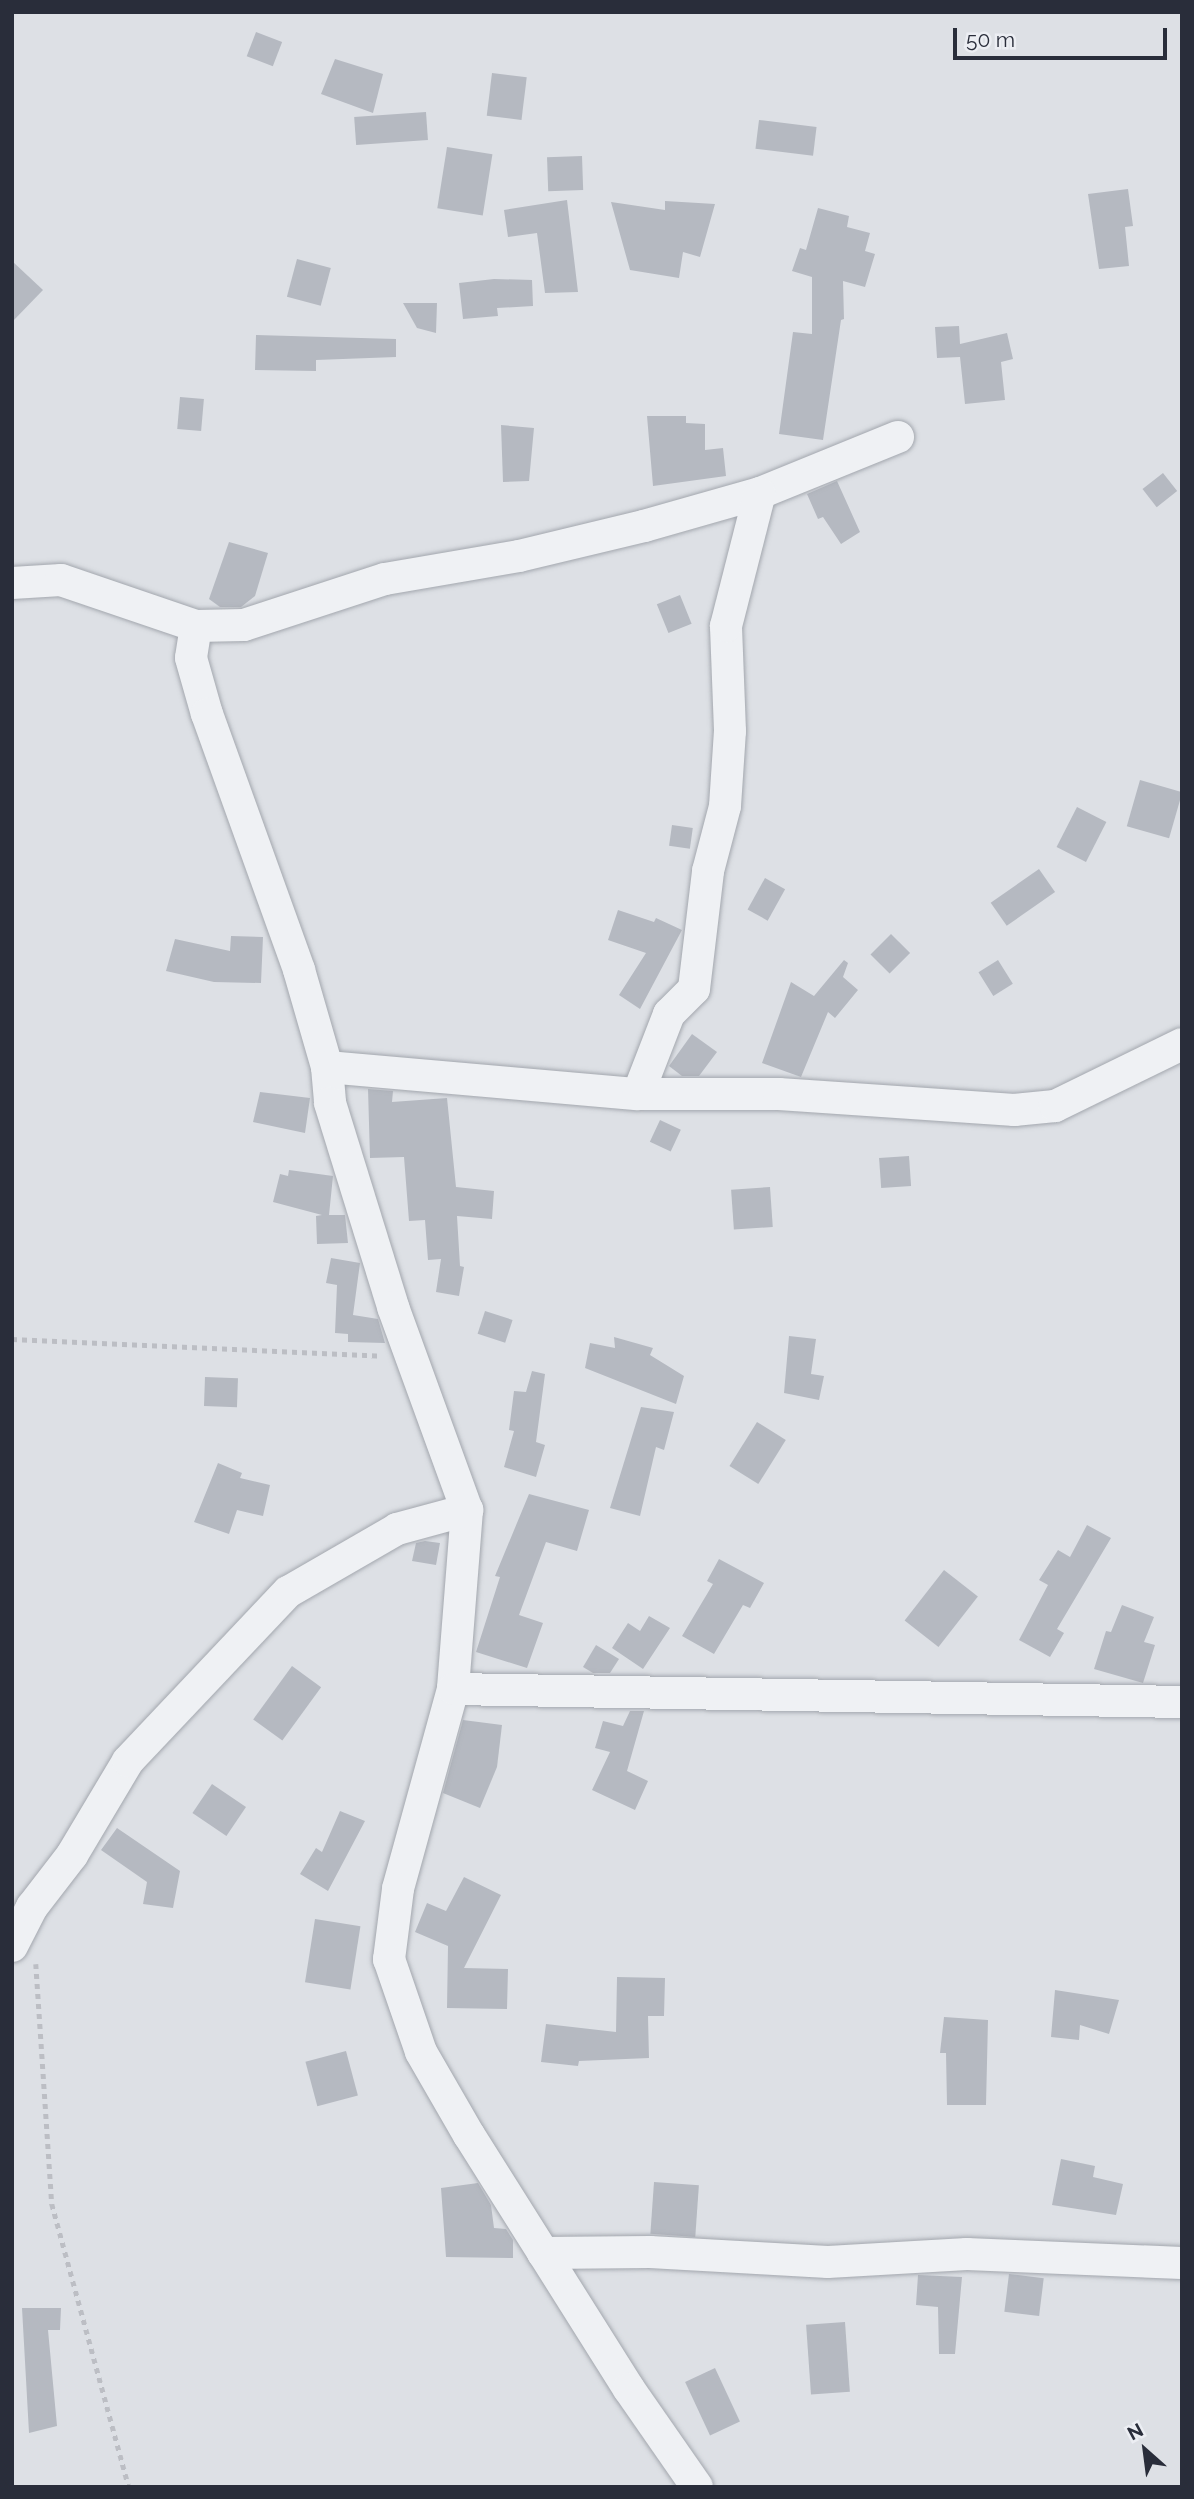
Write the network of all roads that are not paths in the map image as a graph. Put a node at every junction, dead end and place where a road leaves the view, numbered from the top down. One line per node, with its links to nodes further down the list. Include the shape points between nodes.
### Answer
1 (898, 437): 2 (street)
2 (760, 493): 4 (street, via 519,556 385,579 244,625); 7 (street, via 726,626 730,731 725,806 708,871 694,989 669,1014)
3 (12, 583): 4 (street, via 61,580)
4 (196, 626): 6 (street, via 191,658 207,714 299,970)
5 (1182, 1044): 7 (street, via 1077,1097 1037,1109 972,1110 779,1094)
6 (327, 1067): 7 (street); 8 (street, via 330,1103 409,1357)
7 (638, 1094)
8 (467, 1510): 9 (street); 11 (street, via 397,1529 288,1592 128,1761 72,1855 32,1907)
9 (453, 1689): 10 (street); 12 (street, via 398,1889 389,1959 421,2052)
10 (1182, 1702)
11 (24, 1953)
12 (543, 2253): 13 (street, via 650,2252 828,2262 967,2254); 14 (street)
13 (1182, 2263)
14 (697, 2487)

